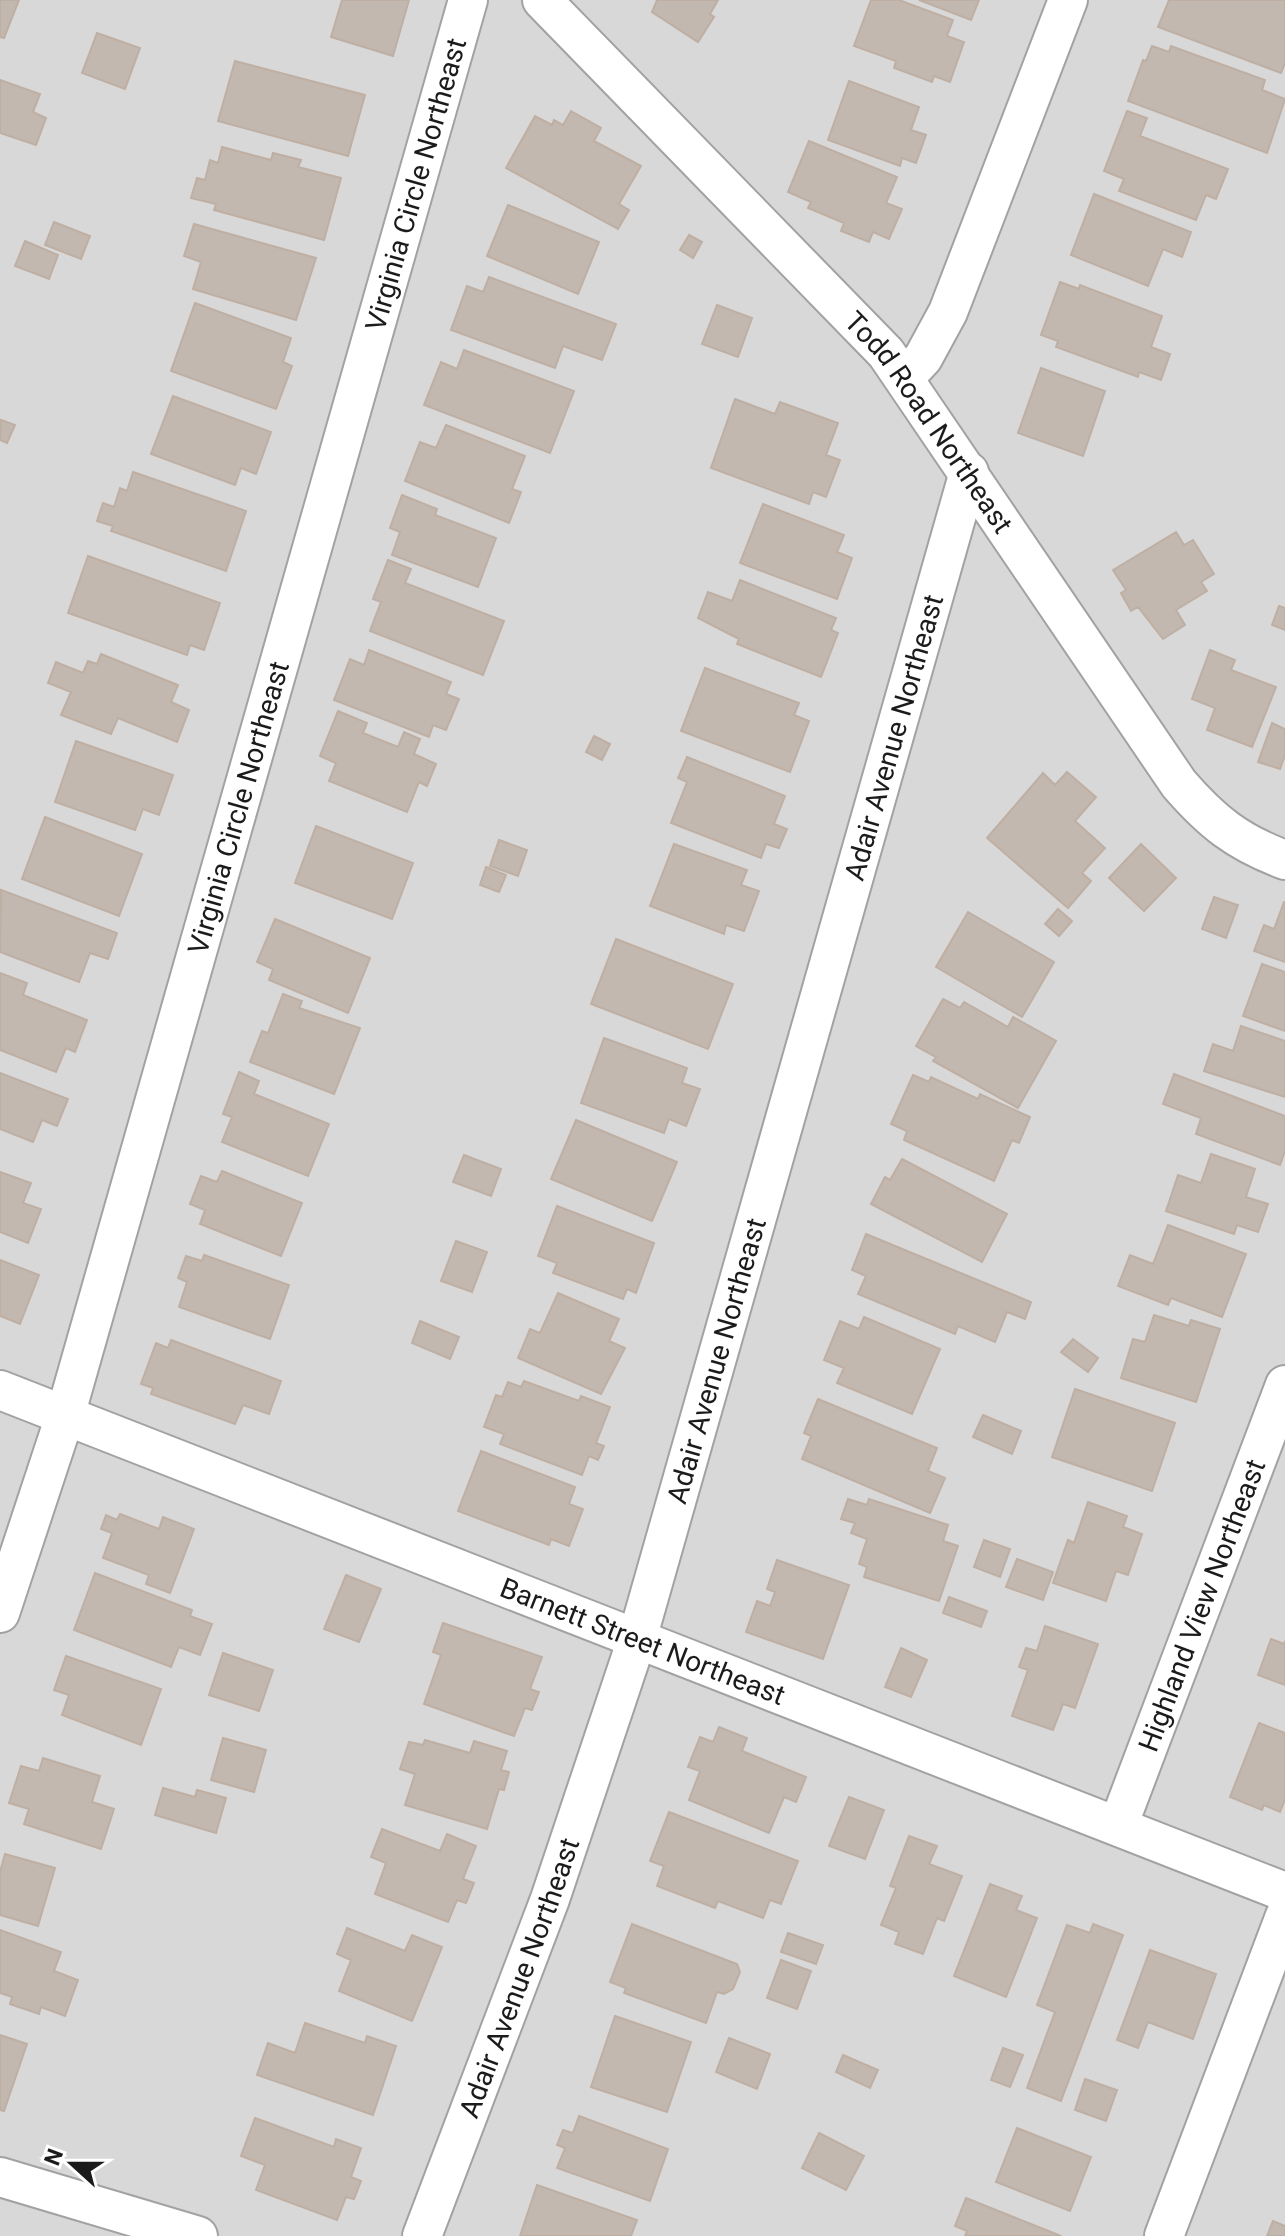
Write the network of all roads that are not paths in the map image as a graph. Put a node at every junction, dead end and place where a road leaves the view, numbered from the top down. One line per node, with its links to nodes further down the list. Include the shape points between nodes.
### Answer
1 (468, 0): 9 (street, Virginia Circle Northeast)
2 (542, 0): 4 (street, Todd Road Northeast)
3 (1068, 0): 4 (street, via 948,312 923,358)
4 (905, 377): 5 (street, Todd Road Northeast)
5 (969, 472): 6 (street, Todd Road Northeast, via 1179,784 1209,819 1250,847); 11 (street, Adair Avenue Northeast)
6 (1285, 860)
7 (1285, 1385): 12 (street, Highland View Northeast)
8 (0, 1390): 9 (street, Barnett Street Northeast)
9 (65, 1416): 10 (street, Virginia Circle Northeast); 11 (street, Barnett Street Northeast)
10 (0, 1613)
11 (637, 1639): 12 (street, Barnett Street Northeast); 17 (street, Adair Avenue Northeast, via 550,1899)
12 (1118, 1826): 13 (street, Barnett Street Northeast)
13 (1285, 1892)
14 (1285, 1916): 18 (street)
15 (0, 2177): 16 (street)
16 (198, 2236)
17 (422, 2236)
18 (1164, 2236)

